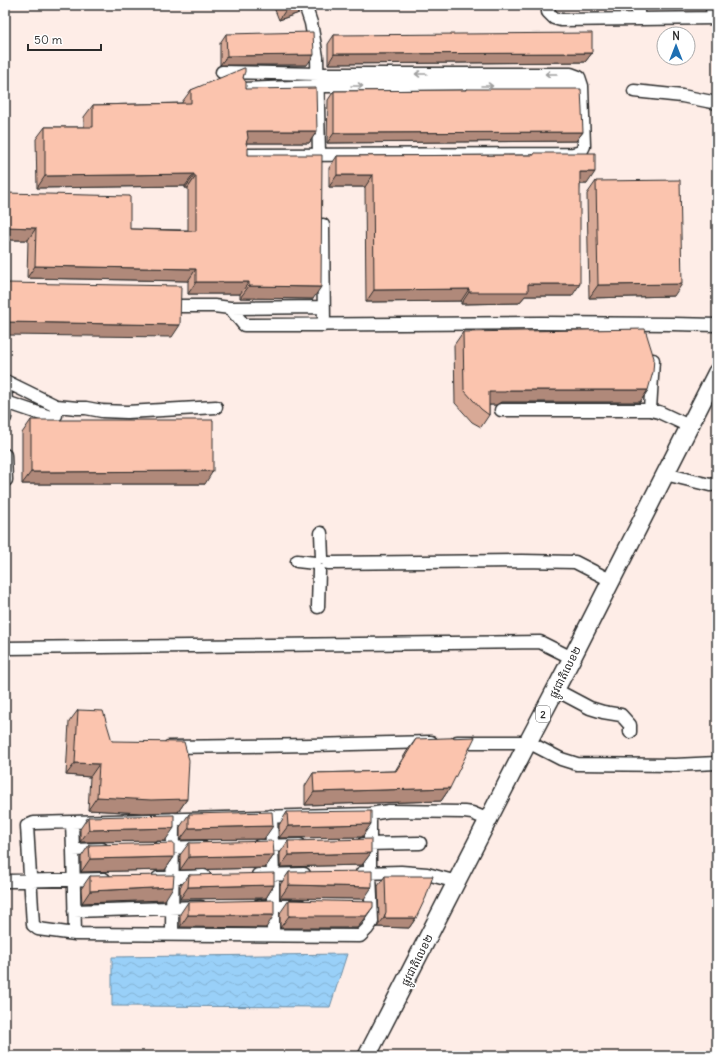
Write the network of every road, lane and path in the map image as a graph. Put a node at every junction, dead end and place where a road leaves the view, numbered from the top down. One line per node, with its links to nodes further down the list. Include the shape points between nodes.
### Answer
1 (305, 5): 8 (street, via 317,57)
2 (548, 5): 6 (street, via 548,12 561,20)
3 (638, 5): 6 (street)
4 (712, 5): 5 (street)
5 (715, 18): 6 (street)
6 (638, 19)
7 (222, 72): 8 (street)
8 (318, 80): 9 (street); 13 (street); 13 (street, via 571,74 579,77 582,86 584,146 581,152 572,154)
9 (242, 89)
10 (634, 91): 11 (street)
11 (717, 103)
12 (245, 155): 13 (street)
13 (319, 155)
14 (323, 225): 16 (street)
15 (179, 306): 17 (street)
16 (324, 307): 17 (street); 18 (street)
17 (230, 308): 18 (street, via 244,325)
18 (324, 325): 19 (street)
19 (717, 325)
20 (653, 360): 28 (street)
21 (717, 372): 30 (highway, ផ្លូវជាតិលេខ២ / 2)
22 (5, 381): 25 (street)
23 (5, 386): 24 (street)
24 (6, 402): 25 (street, via 50,417 56,415); 29 (street)
25 (56, 406): 26 (street, via 127,412)
26 (216, 407)
27 (501, 410): 28 (street)
28 (650, 410): 30 (street)
29 (5, 418)
30 (690, 426): 32 (highway, ផ្លូវជាតិលេខ២ / 2)
31 (5, 455): 33 (street)
32 (666, 474): 34 (street); 38 (highway, ផ្លូវជាតិលេខ២ / 2)
33 (6, 480)
34 (717, 484)
35 (321, 533): 37 (street)
36 (297, 560): 37 (street)
37 (321, 564): 38 (street, via 575,562); 39 (street)
38 (612, 581): 41 (highway, ផ្លូវជាតិលេខ២ / 2)
39 (318, 606)
40 (5, 648): 41 (street, via 540,642)
41 (572, 658): 42 (highway, ផ្លូវជាតិលេខ២ / 2)
42 (556, 690): 43 (street, via 590,708 621,715 630,725); 44 (highway, ផ្លូវជាតិលេខ២ / 2)
43 (630, 732)
44 (528, 742): 45 (street); 46 (street, via 561,759 578,764); 50 (highway, ផ្លូវជាតិលេខ២ / 2)
45 (157, 747)
46 (717, 763)
47 (370, 814): 48 (street); 50 (street, via 389,811 464,812); 54 (street)
48 (271, 816): 49 (street); 57 (street)
49 (173, 819): 51 (street); 60 (street)
50 (488, 820): 75 (highway, ផ្លូវជាតិលេខ២ / 2)
51 (72, 822): 62 (street); 74 (street, via 34,823 28,826)
52 (420, 843): 54 (street)
53 (355, 844): 54 (street)
54 (370, 844): 64 (street)
55 (310, 845): 57 (street)
56 (250, 846): 57 (street)
57 (272, 846): 67 (street)
58 (212, 847): 60 (street)
59 (150, 848): 60 (street)
60 (173, 848): 69 (street)
61 (112, 849): 62 (street)
62 (73, 850): 71 (street)
63 (348, 873): 64 (street)
64 (370, 873): 75 (street, via 427,874); 82 (street)
65 (318, 874): 67 (street)
66 (250, 875): 67 (street)
67 (273, 875): 76 (street)
68 (212, 876): 69 (street)
69 (173, 877): 70 (street); 79 (street)
70 (150, 878)
71 (74, 879): 72 (street); 74 (street); 83 (street)
72 (112, 879)
73 (5, 881): 74 (street)
74 (30, 881): 84 (street, via 33,925 38,929)
75 (457, 882): 87 (highway, ផ្លូវជាតិលេខ២ / 2)
76 (273, 905): 77 (street); 78 (street); 86 (street)
77 (250, 906)
78 (311, 906)
79 (173, 907): 80 (street); 83 (street); 85 (street)
80 (211, 907)
81 (356, 907): 82 (street)
82 (371, 907): 86 (street, via 372,922 360,936)
83 (74, 911): 84 (street)
84 (75, 934): 85 (street)
85 (172, 934): 86 (street)
86 (273, 935)
87 (367, 1056)

